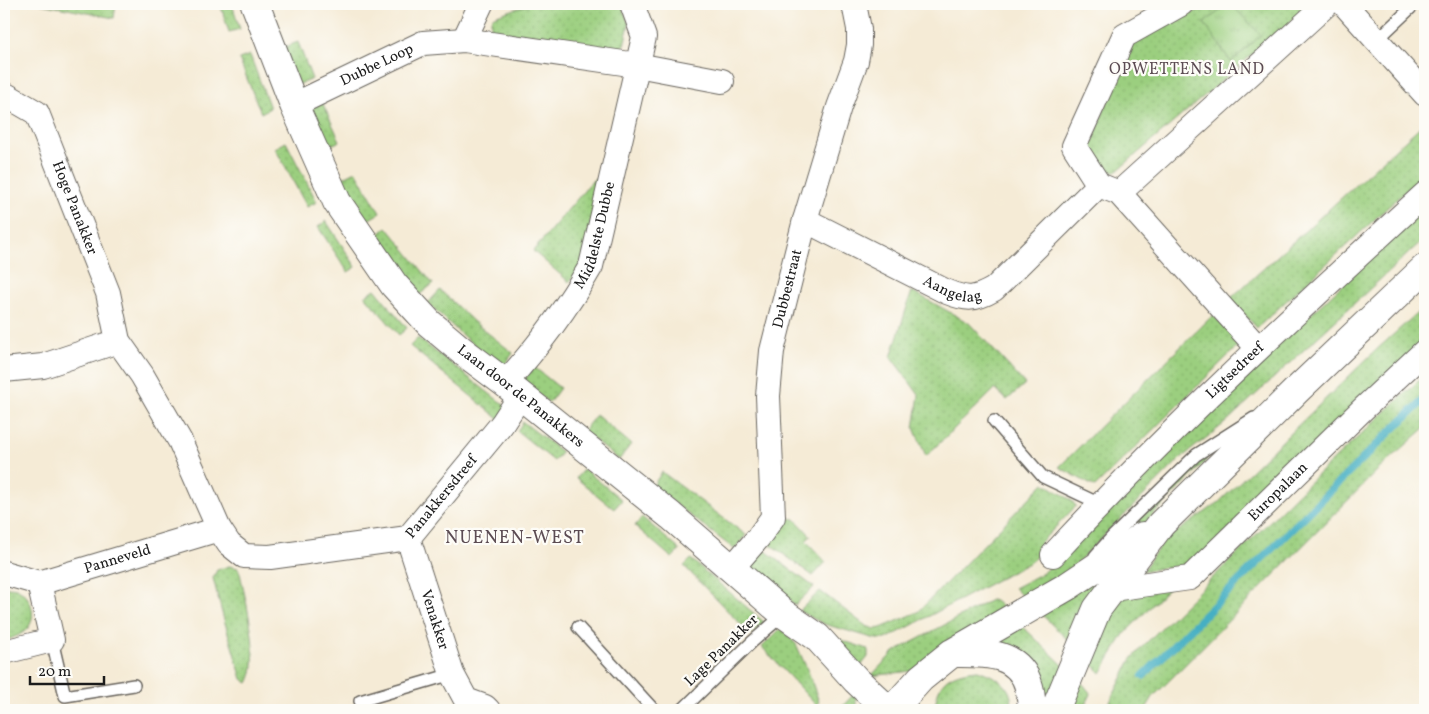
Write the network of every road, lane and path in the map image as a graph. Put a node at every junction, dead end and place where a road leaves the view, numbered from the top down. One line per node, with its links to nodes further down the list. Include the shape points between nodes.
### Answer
1 (254, 4): 15 (main road, Laan door de Panakkers)
2 (481, 4): 9 (street)
3 (632, 4): 11 (street, via 644,37)
4 (854, 4): 18 (street, Dubbestraat, via 859,29 856,61)
5 (1181, 4): 16 (street, via 1124,36 1074,146)
6 (1327, 4): 16 (street, Aangelag)
7 (1344, 4): 10 (street)
8 (1414, 4): 10 (lane)
9 (464, 40): 11 (street, Dubbe Loop); 15 (street, Dubbe Loop, via 423,43)
10 (1377, 40): 13 (street)
11 (637, 65): 12 (street, Dubbe Loop); 24 (street, Middelste Dubbe, via 591,266 574,296 528,357)
12 (722, 81)
13 (1425, 94)
14 (4, 95): 20 (street, Hoge Panakker, via 37,113 108,293)
15 (294, 105): 24 (main road, Laan door de Panakkers, via 336,202 394,285 429,323)
16 (1109, 189): 18 (street, Aangelag, via 994,289 970,298 947,292); 21 (street)
17 (1425, 194): 21 (street, Ligtsedreef)
18 (805, 220): 33 (street, Dubbestraat, via 772,350 768,396 773,517)
19 (1425, 268): 25 (main road)
20 (118, 341): 23 (street, via 43,366); 29 (street, Hoge Panakker, via 180,441)
21 (1258, 348): 27 (street, Ligtsedreef)
22 (1425, 350): 37 (street, Europalaan, via 1190,578)
23 (4, 370)
24 (513, 389): 30 (street, Panakkersdreef, via 502,424); 33 (main road, Laan door de Panakkers)
25 (1297, 390): 28 (main road); 36 (lane, via 1196,455 1112,537)
26 (994, 421): 27 (lane, via 1043,477)
27 (1100, 504): 31 (street, Ligtsedreef)
28 (1161, 524): 36 (main road); 37 (main road)
29 (219, 529): 32 (street, Hoge Panakker, via 229,544); 35 (street, Panneveld)
30 (408, 538): 32 (street, Panakkersdreef, via 270,557); 43 (street, Venakker)
31 (1052, 555)
32 (244, 556)
33 (732, 568): 38 (main road, Laan door de Panakkers)
34 (4, 573): 35 (street)
35 (40, 583): 40 (street)
36 (1068, 586): 42 (main road)
37 (1112, 589): 52 (main road, via 1097,609)
38 (784, 614): 49 (lane, Lage Panakker); 50 (main road, Laan door de Panakkers, via 817,637 856,680)
39 (578, 628): 48 (lane)
40 (52, 640): 41 (street); 44 (lane, via 65,696)
41 (4, 652)
42 (952, 653): 50 (main road, via 920,678); 51 (main road, via 988,653 1002,656 1014,664 1029,686)
43 (452, 674): 45 (lane); 46 (street, Venakker)
44 (134, 685)
45 (360, 701)
46 (461, 705): 47 (street, Venakker)
47 (488, 710)
48 (654, 710)
49 (682, 710)
50 (890, 710)
51 (1033, 710)
52 (1055, 710)

